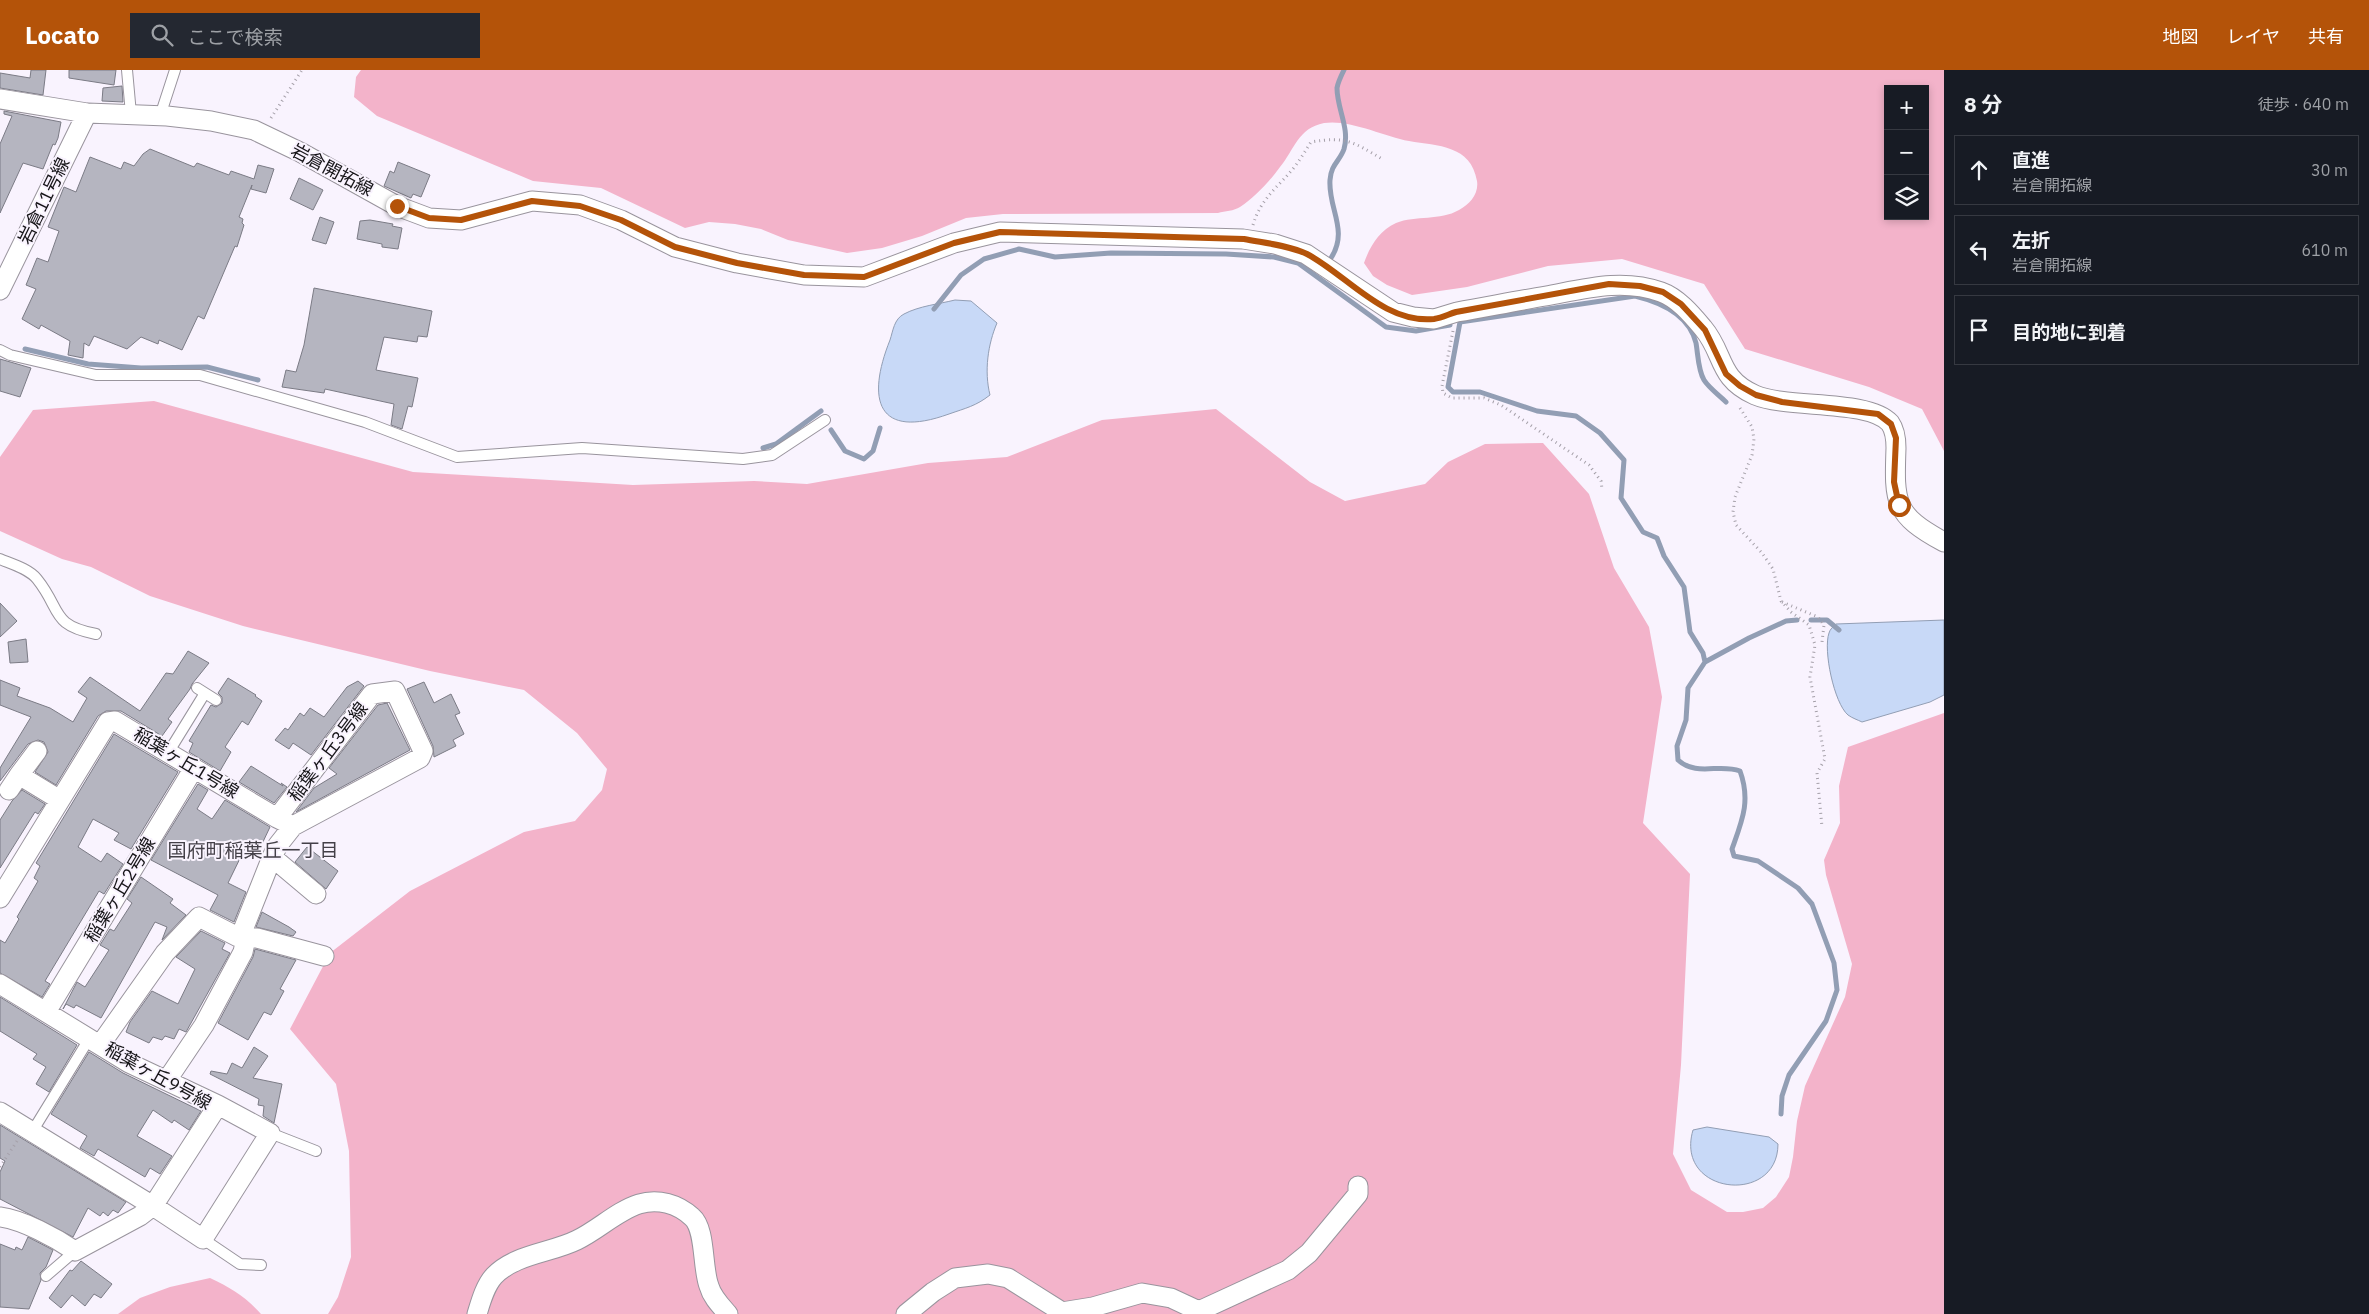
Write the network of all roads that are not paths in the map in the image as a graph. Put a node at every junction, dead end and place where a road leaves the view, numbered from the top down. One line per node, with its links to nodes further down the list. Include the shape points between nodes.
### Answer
1 (127, 70): 5 (lane)
2 (175, 70): 6 (lane)
3 (0, 99): 4 (street, 岩倉開拓線)
4 (87, 112): 5 (street, 岩倉開拓線); 7 (street, 岩倉11号線)
5 (131, 114): 6 (street, 岩倉開拓線)
6 (160, 116): 10 (street, 岩倉開拓線, via 211,121 254,130 397,206 429,218 461,220 532,201 580,206 621,220 675,247 804,275 864,277 954,243 1000,232 1197,236 1275,244 1306,254 1394,312 1413,318 1434,319 1456,312 1609,284 1640,286 1663,292 1681,304 1705,330 1726,374 1756,395 1782,402 1878,414 1891,424 1896,438 1894,482 1899,505 1906,517 1920,529)
7 (0, 290)
8 (0, 350): 9 (lane, via 96,375 200,375 365,422 457,457 582,448 743,458 772,455)
9 (825, 420)
10 (1944, 542)
11 (0, 559): 12 (lane, via 36,578 67,625)
12 (96, 634)
13 (216, 700): 15 (lane, via 201,690)
14 (36, 750): 17 (street, via 14,783)
15 (168, 752): 16 (street, 稲葉ヶ丘1号線); 17 (street, 稲葉ヶ丘1号線, via 115,721 108,722)
16 (194, 768): 18 (street, 稲葉ヶ丘1号線); 25 (street, 稲葉ヶ丘2号線)
17 (60, 800): 21 (street, 稲葉ヶ丘1号線)
18 (285, 822): 18 (street, 稲葉ヶ丘3号線, via 372,694 395,691 423,751 420,758); 19 (street)
19 (272, 857): 20 (street); 22 (street, via 243,930)
20 (316, 894)
21 (0, 898)
22 (246, 938): 23 (street); 26 (street, via 199,917 165,953); 27 (street, via 204,1025)
23 (324, 956)
24 (0, 984): 25 (street, 稲葉ヶ丘9号線)
25 (46, 1012): 26 (street, 稲葉ヶ丘9号線)
26 (95, 1042): 27 (street, 稲葉ヶ丘9号線, via 129,1063); 30 (lane)
27 (167, 1080): 28 (street, 稲葉ヶ丘9号線)
28 (218, 1105): 31 (street); 34 (street, 稲葉ヶ丘9号線)
29 (0, 1112): 30 (street)
30 (26, 1133): 34 (street)
31 (270, 1133): 32 (lane); 36 (street)
32 (316, 1151)
33 (1358, 1186): 42 (street, via 1358,1194 1315,1246 1288,1270 1199,1311 1171,1298 1142,1293 1062,1312 1008,1278 988,1274 955,1278)
34 (153, 1206): 36 (street); 37 (street)
35 (2, 1221): 37 (street, via 48,1235)
36 (203, 1239): 38 (lane, via 240,1264)
37 (75, 1251): 39 (lane)
38 (261, 1265)
39 (46, 1276)
40 (477, 1314): 41 (street, via 494,1277 509,1264 577,1240 639,1204 660,1202 677,1206 694,1218 709,1286 714,1299)
41 (728, 1314)
42 (906, 1314)

